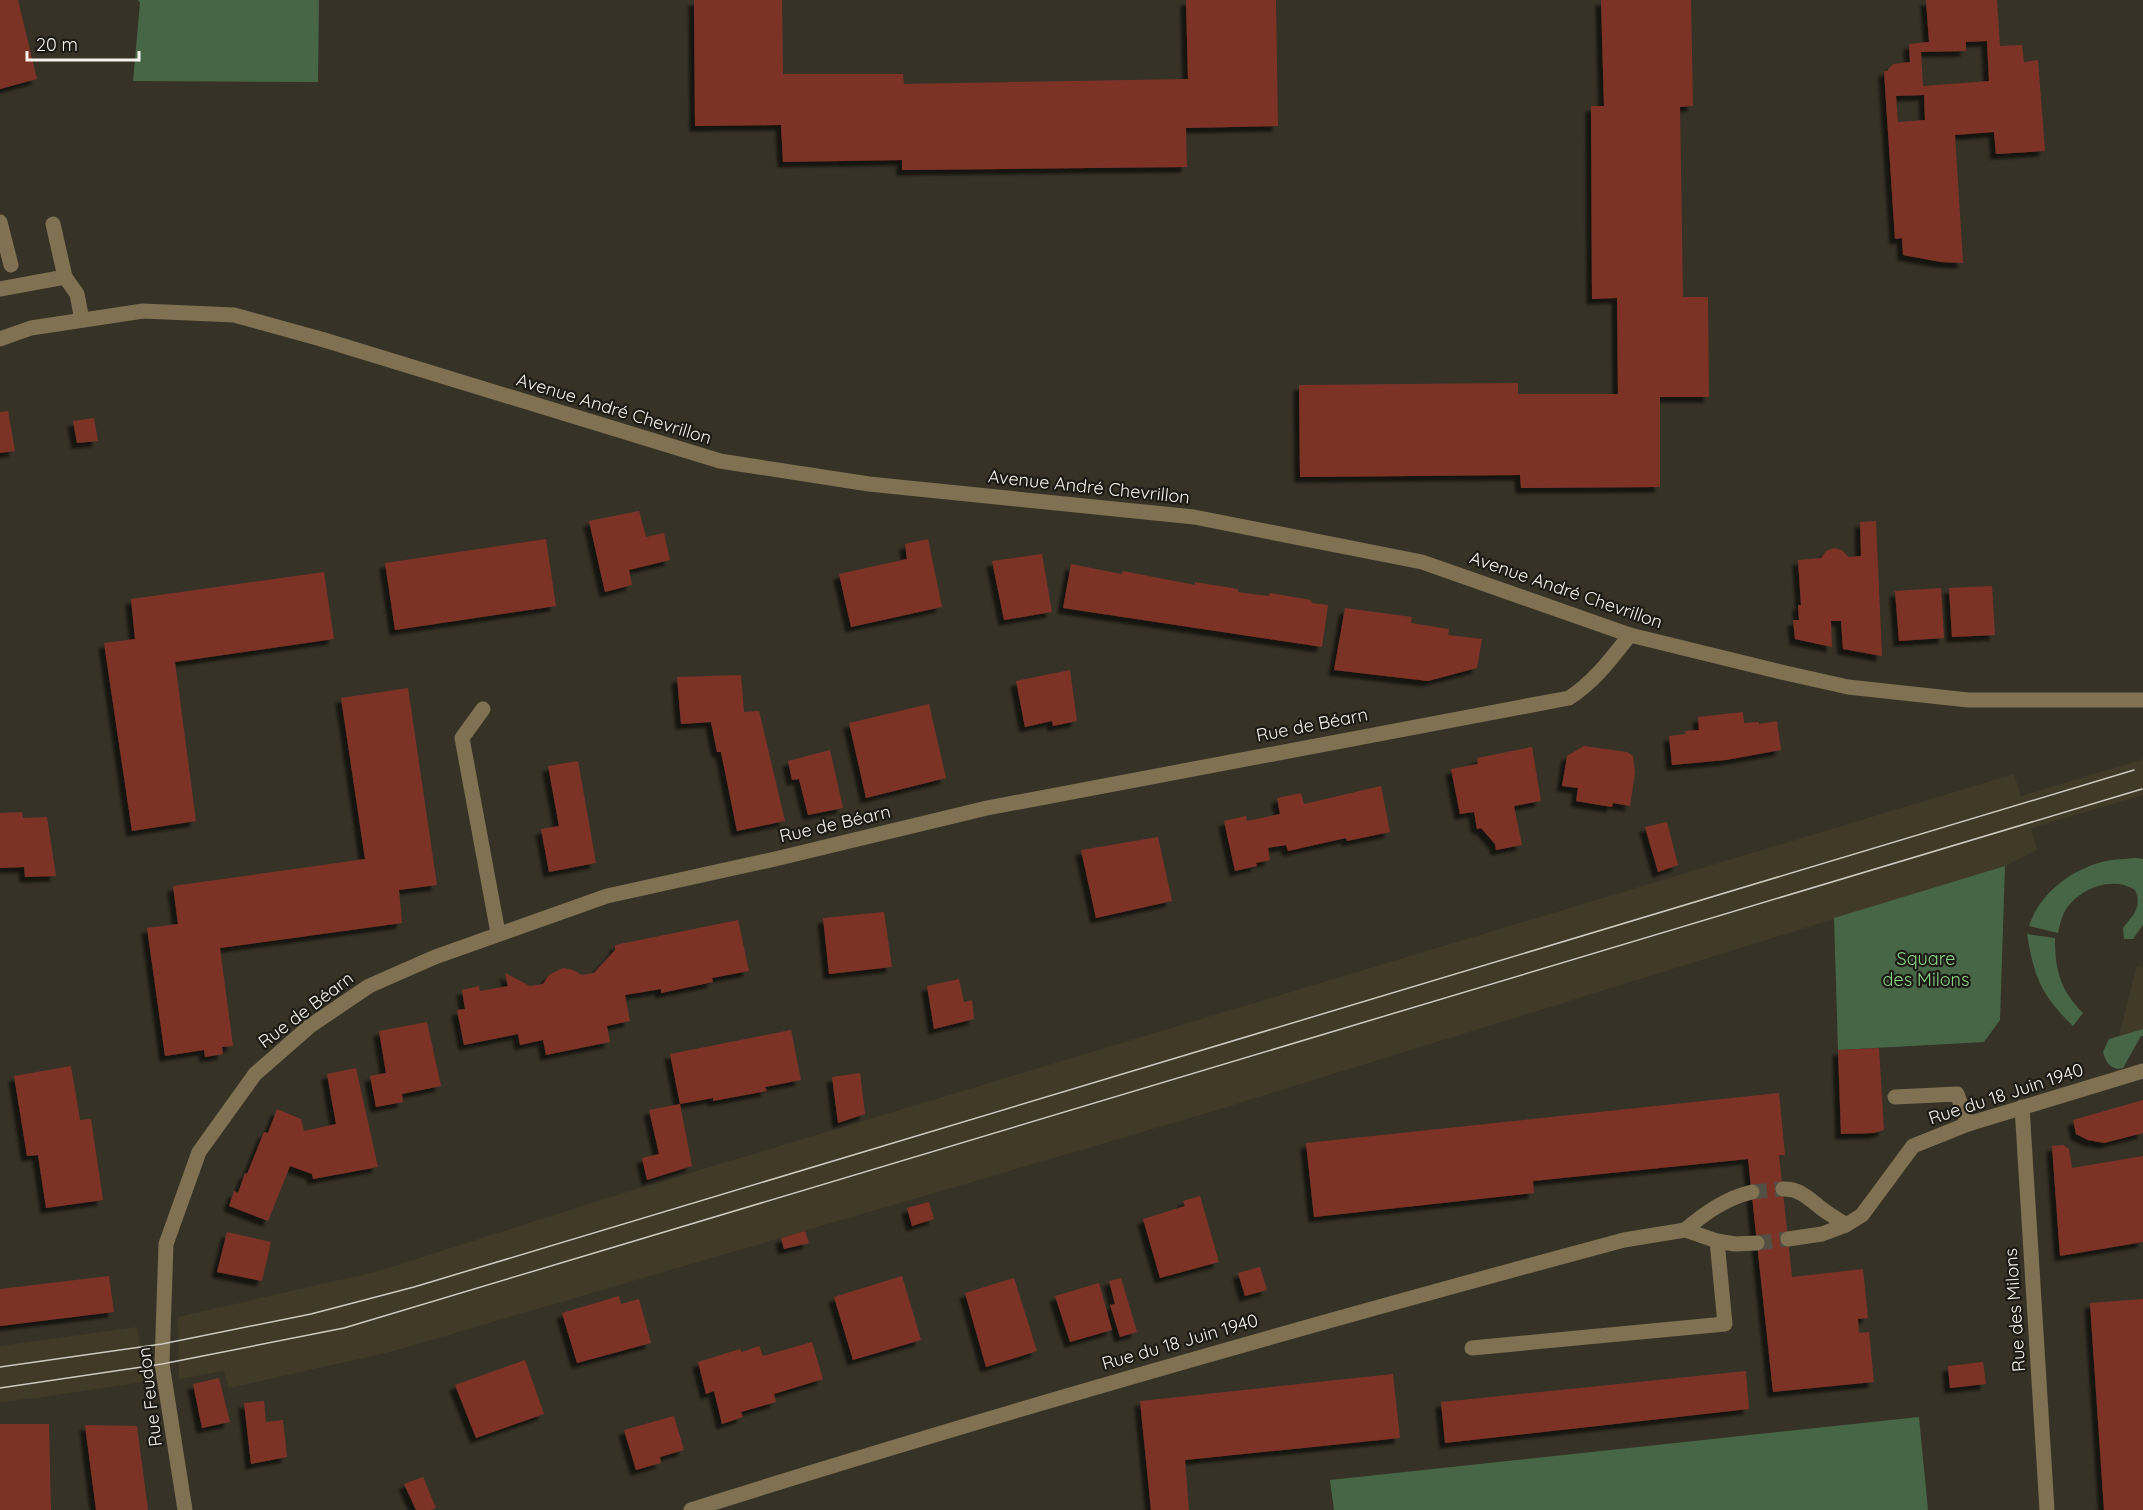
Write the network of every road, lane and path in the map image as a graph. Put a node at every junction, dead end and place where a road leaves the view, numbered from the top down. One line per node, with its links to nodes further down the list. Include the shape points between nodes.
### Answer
1 (53, 224): 4 (street)
2 (1, 227): 3 (street)
3 (11, 265)
4 (65, 277): 5 (street); 6 (street, via 77,294)
5 (0, 289)
6 (82, 320): 8 (street, Avenue André Chevrillon); 10 (street, Avenue André Chevrillon, via 143,311 234,315 720,461 869,484 1194,517 1422,562)
7 (0, 327): 8 (street, Avenue André Chevrillon)
8 (32, 328): 9 (street, Avenue André Chevrillon)
9 (0, 339)
10 (1630, 635): 11 (street, Avenue André Chevrillon, via 1848,687 1968,700); 13 (street, Rue de Béarn, via 1602,670 1569,698 987,808 607,896)
11 (2143, 700)
12 (483, 709): 13 (street, via 462,738)
13 (498, 933): 25 (street, Rue de Béarn, via 369,986 310,1026 255,1074 199,1152)
14 (2143, 1071): 16 (street, Rue du 18 Juin 1940)
15 (1895, 1097): 17 (street, via 1957,1094)
16 (2022, 1107): 17 (street, Rue du 18 Juin 1940); 29 (street, Rue des Milons)
17 (1968, 1124): 20 (street, Rue du 18 Juin 1940, via 1913,1146 1862,1215)
18 (1783, 1189): 20 (street, via 1805,1194)
19 (1752, 1192): 21 (street, Rue du 18 Juin 1940, via 1711,1209)
20 (1846, 1225): 22 (street, Rue du 18 Juin 1940, via 1822,1234)
21 (1685, 1230): 23 (street, Rue du 18 Juin 1940); 28 (street, Rue du 18 Juin 1940, via 1624,1240 1341,1316 970,1423)
22 (1788, 1239)
23 (1717, 1241): 24 (street, Rue du 18 Juin 1940); 26 (street, via 1725,1324)
24 (1757, 1243)
25 (166, 1244): 27 (street, Rue Feudon, via 162,1364)
26 (1472, 1348)
27 (185, 1510)
28 (691, 1510)
29 (2047, 1510)

